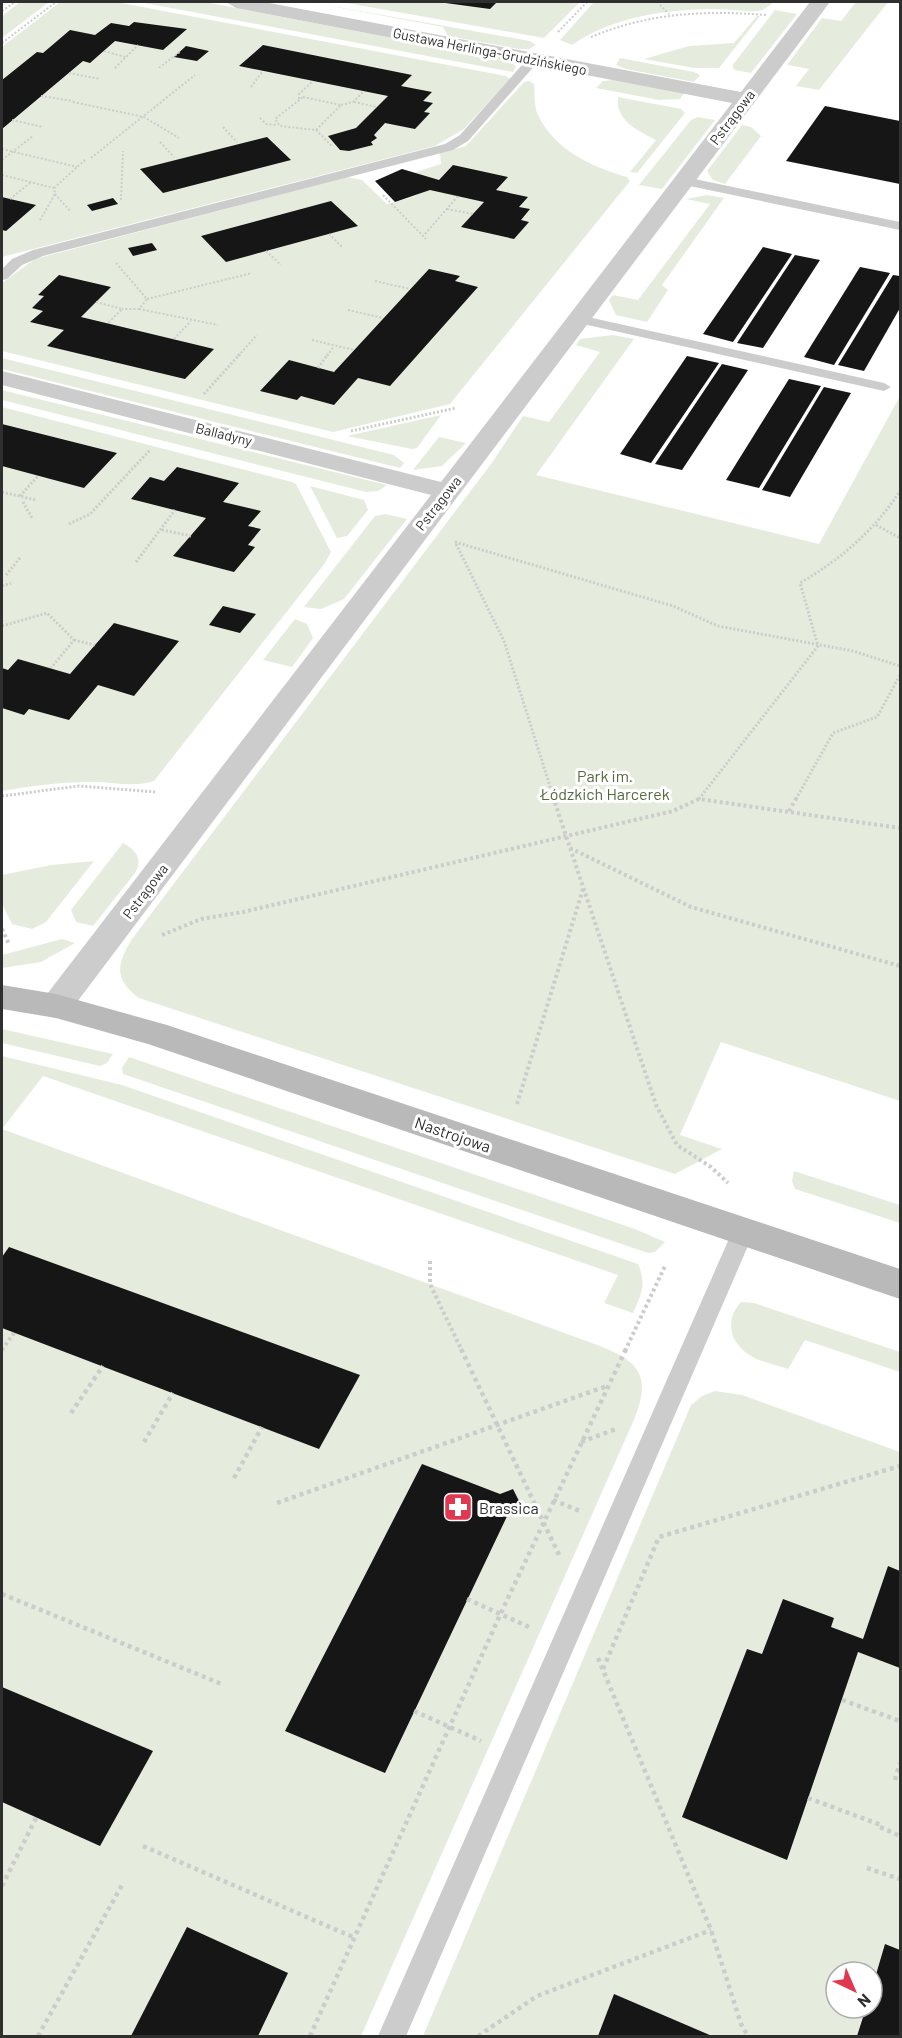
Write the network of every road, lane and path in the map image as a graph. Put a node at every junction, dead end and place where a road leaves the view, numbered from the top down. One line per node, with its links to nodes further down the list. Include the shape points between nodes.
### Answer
1 (15, 2): 6 (path)
2 (56, 2): 10 (path)
3 (236, 2): 15 (street, Gustawa Herlinga-Grudzińskiego)
4 (657, 2): 8 (path)
5 (820, 2): 27 (street, Pstrągowa)
6 (2, 11)
7 (766, 15): 8 (path, via 714,11)
8 (670, 16): 9 (path, via 625,23)
9 (588, 38)
10 (2, 43)
11 (138, 45): 14 (path)
12 (104, 51): 14 (path)
13 (181, 51): 17 (path)
14 (125, 57): 16 (path)
15 (534, 59): 27 (street, Gustawa Herlinga-Grudzińskiego); 61 (lane, via 464,138 448,147)
16 (115, 68)
17 (159, 68)
18 (263, 71): 23 (path)
19 (69, 73): 21 (path)
20 (195, 75): 31 (path)
21 (100, 79)
22 (314, 81): 26 (path, via 299,94)
23 (251, 87)
24 (364, 91): 28 (path)
25 (42, 96): 31 (path)
26 (299, 99): 29 (path, via 312,97); 34 (path, via 275,119)
27 (745, 99): 51 (street, Pstrągowa)
28 (353, 102): 29 (path); 30 (path)
29 (341, 105): 34 (path, via 316,130)
30 (377, 107)
31 (144, 117): 38 (path); 45 (path)
32 (260, 118): 34 (path)
33 (12, 120): 36 (path)
34 (280, 126)
35 (223, 127): 40 (path)
36 (43, 128)
37 (33, 136): 43 (path)
38 (179, 138)
39 (159, 142): 44 (path)
40 (237, 142)
41 (2, 149): 43 (path)
42 (123, 151): 55 (path)
43 (12, 152): 47 (path); 48 (path)
44 (174, 157)
45 (91, 158)
46 (86, 159): 48 (path)
47 (2, 160)
48 (77, 167): 52 (path)
49 (2, 175): 50 (path)
50 (32, 182): 52 (path); 54 (path)
51 (685, 182): 58 (lane); 76 (street, Pstrągowa)
52 (54, 188): 64 (path, via 56,194)
53 (458, 196): 56 (path)
54 (10, 199)
55 (121, 204)
56 (447, 209): 57 (path); 60 (path)
57 (473, 214)
58 (900, 226)
59 (329, 234): 62 (path)
60 (424, 234)
61 (94, 238): 64 (lane, via 38,252); 70 (path)
62 (343, 248)
63 (266, 251): 65 (path)
64 (17, 262): 67 (lane)
65 (281, 265)
66 (252, 273): 70 (path)
67 (2, 276)
68 (375, 281): 69 (path)
69 (410, 289)
70 (147, 298): 73 (path)
71 (96, 302): 72 (path)
72 (122, 309): 73 (path); 78 (path)
73 (139, 309): 77 (path)
74 (348, 310): 75 (path)
75 (383, 318)
76 (579, 319): 87 (lane); 96 (street, Pstrągowa)
77 (192, 320): 79 (path); 81 (path)
78 (108, 323)
79 (218, 325)
80 (257, 335): 88 (path)
81 (174, 339)
82 (312, 340): 83 (path)
83 (334, 346): 84 (path); 85 (path)
84 (354, 350)
85 (318, 368)
86 (2, 378): 96 (street, Balladyny)
87 (884, 387)
88 (197, 402)
89 (456, 408): 90 (path)
90 (344, 433)
91 (156, 443): 101 (path, via 90,514)
92 (38, 476): 95 (path)
93 (900, 491): 102 (path)
94 (2, 492): 95 (path)
95 (20, 496): 97 (path)
96 (441, 499): 106 (path); 132 (street, Pstrągowa)
97 (36, 501)
98 (23, 502): 100 (path)
99 (176, 510): 103 (path)
100 (32, 518)
101 (69, 524)
102 (876, 525): 105 (path); 115 (path, via 831,565 800,583)
103 (162, 530): 104 (path); 108 (path)
104 (191, 536)
105 (900, 538)
106 (455, 542): 115 (path, via 673,606 718,626); 124 (path, via 504,641)
107 (20, 558): 109 (path)
108 (136, 562)
109 (6, 575)
110 (11, 583): 111 (path)
111 (2, 586)
112 (2, 626): 113 (path, via 47,613)
113 (74, 640): 114 (path); 117 (path)
114 (95, 645)
115 (818, 646): 116 (path, via 853,651); 121 (path)
116 (900, 666)
117 (51, 668)
118 (900, 675): 122 (path, via 877,717 833,733)
119 (156, 792): 120 (path, via 77,786)
120 (2, 796)
121 (699, 799): 122 (path); 124 (path, via 673,812)
122 (789, 811): 123 (path)
123 (900, 828)
124 (565, 835): 125 (path); 128 (path, via 243,912 212,915)
125 (569, 848): 126 (path); 130 (path, via 691,907)
126 (583, 888): 133 (path); 134 (path, via 656,1105 677,1145 727,1180)
127 (2, 929): 129 (path)
128 (157, 938)
129 (9, 944)
130 (900, 966)
131 (2, 997): 132 (street, Nastrojowa)
132 (56, 1006): 134 (street, Nastrojowa, via 155,1034)
133 (517, 1104)
134 (743, 1232): 137 (street, Nastrojowa); 182 (lane)
135 (430, 1262): 144 (path, via 430,1284)
136 (665, 1266): 141 (path)
137 (900, 1284)
138 (14, 1333): 139 (path)
139 (2, 1350)
140 (103, 1366): 143 (path)
141 (607, 1386): 144 (path); 148 (path)
142 (173, 1393): 147 (path)
143 (71, 1413)
144 (497, 1426): 152 (path); 154 (path)
145 (622, 1426): 148 (path)
146 (262, 1427): 150 (path)
147 (144, 1442)
148 (580, 1442): 151 (path)
149 (900, 1466): 161 (path, via 658,1537)
150 (234, 1478)
151 (553, 1500): 153 (path); 154 (path)
152 (277, 1503)
153 (582, 1512)
154 (543, 1523): 155 (path); 158 (path)
155 (562, 1562)
156 (2, 1594): 162 (path)
157 (467, 1599): 158 (path)
158 (500, 1615): 159 (path); 166 (path)
159 (541, 1631)
160 (595, 1650): 161 (path)
161 (603, 1669): 178 (path)
162 (224, 1685)
163 (842, 1700): 165 (path)
164 (414, 1711): 166 (path)
165 (900, 1721)
166 (448, 1728): 167 (path); 179 (path)
167 (490, 1745)
168 (900, 1762): 169 (path)
169 (895, 1780)
170 (807, 1798): 172 (path)
171 (36, 1818): 177 (path)
172 (900, 1836)
173 (143, 1846): 179 (path)
174 (867, 1868): 175 (path)
175 (900, 1879)
176 (122, 1885): 180 (path)
177 (2, 1886)
178 (711, 1930): 183 (path, via 537,1996); 184 (path)
179 (355, 1938): 181 (path)
180 (38, 2037)
181 (310, 2037)
182 (392, 2037)
183 (478, 2037)
184 (748, 2037)

